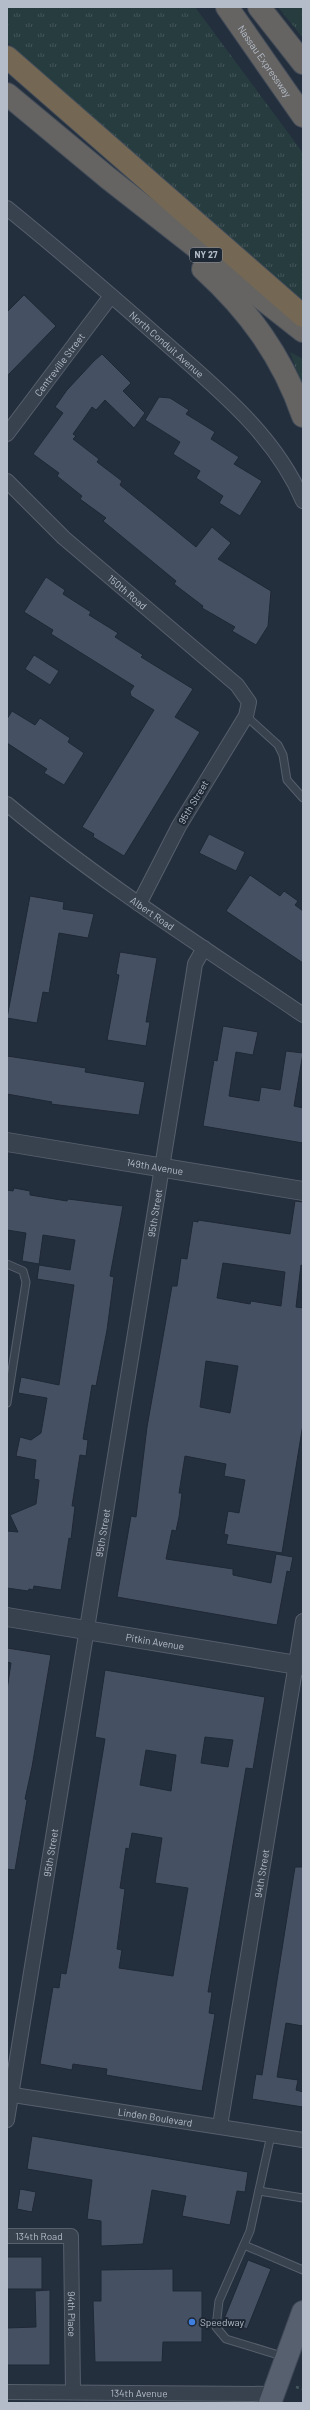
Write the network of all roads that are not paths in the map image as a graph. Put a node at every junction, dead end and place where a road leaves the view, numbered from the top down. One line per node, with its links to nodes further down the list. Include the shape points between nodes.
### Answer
1 (227, 7): 6 (highway, Nassau Expressway)
2 (259, 7): 4 (highway)
3 (7, 56): 10 (highway)
4 (303, 63)
5 (7, 94): 7 (highway, NY 27)
6 (303, 116)
7 (108, 178): 11 (highway, NY 27); 12 (highway, via 243,308 273,353)
8 (7, 208): 9 (street, North Conduit Avenue)
9 (111, 296): 13 (street, Centreville Street); 15 (street, North Conduit Avenue, via 256,428 281,462)
10 (303, 316)
11 (303, 332)
12 (303, 416)
13 (7, 434)
14 (7, 482): 16 (street, 150th Road, via 64,538 238,685)
15 (303, 501)
16 (249, 702): 17 (street, 95th Street)
17 (246, 716): 18 (lane, via 278,745 283,755 287,780); 20 (street, 95th Street, via 179,826)
18 (303, 798)
19 (7, 804): 20 (street, Albert Road, via 46,837)
20 (139, 904): 21 (street, Albert Road)
21 (204, 948): 22 (street, Albert Road); 24 (street, 95th Street, via 195,964)
22 (303, 1015)
23 (7, 1142): 24 (street, 149th Avenue)
24 (161, 1168): 25 (street, 149th Avenue); 30 (street, 95th Street)
25 (303, 1191)
26 (7, 1264): 27 (lane, via 23,1271 26,1282)
27 (7, 1403)
28 (7, 1617): 30 (street, Pitkin Avenue)
29 (303, 1621): 31 (street, 94th Street)
30 (86, 1630): 31 (street, Pitkin Avenue); 32 (street, 95th Street)
31 (300, 1665): 34 (street, 94th Street)
32 (9, 2095): 33 (street, 95th Street); 34 (street, Linden Boulevard)
33 (7, 2120)
34 (220, 2126): 35 (street, Linden Boulevard)
35 (271, 2135): 36 (street, Linden Boulevard); 37 (lane)
36 (303, 2140)
37 (259, 2191): 38 (lane); 41 (lane, via 250,2232)
38 (303, 2198)
39 (7, 2236): 40 (street, 134th Road)
40 (71, 2236): 45 (street, 94th Place)
41 (244, 2245): 42 (lane); 44 (lane, via 219,2301 216,2327 226,2339)
42 (303, 2270)
43 (303, 2312): 44 (main road)
44 (286, 2357): 47 (main road)
45 (73, 2391): 46 (street, 134th Avenue); 47 (street, 134th Avenue)
46 (7, 2392)
47 (271, 2399)

